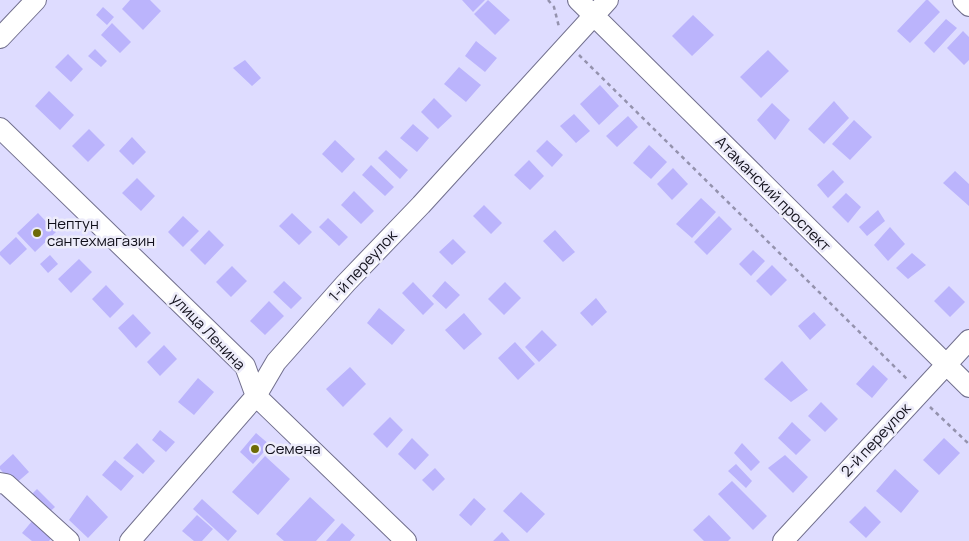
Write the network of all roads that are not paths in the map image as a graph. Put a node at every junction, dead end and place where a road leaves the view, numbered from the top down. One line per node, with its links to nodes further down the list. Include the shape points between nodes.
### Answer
1 (36, 0): 7 (street)
2 (578, 0): 6 (street, Атаманский проспект)
3 (608, 0): 6 (street, 1-й переулок)
4 (962, 0): 5 (street)
5 (969, 6)
6 (593, 16): 10 (street, Атаманский проспект); 12 (street, 1-й переулок, via 346,283 276,362)
7 (0, 38)
8 (0, 128): 12 (street, улица Ленина, via 245,366)
9 (969, 340): 10 (street, 2-й переулок)
10 (946, 364): 11 (street, Атаманский проспект); 17 (street, 2-й переулок)
11 (969, 387)
12 (256, 396): 15 (street, 1-й переулок); 16 (street, улица Ленина)
13 (0, 483): 14 (street, via 6,484)
14 (69, 541)
15 (130, 541)
16 (406, 541)
17 (784, 541)

